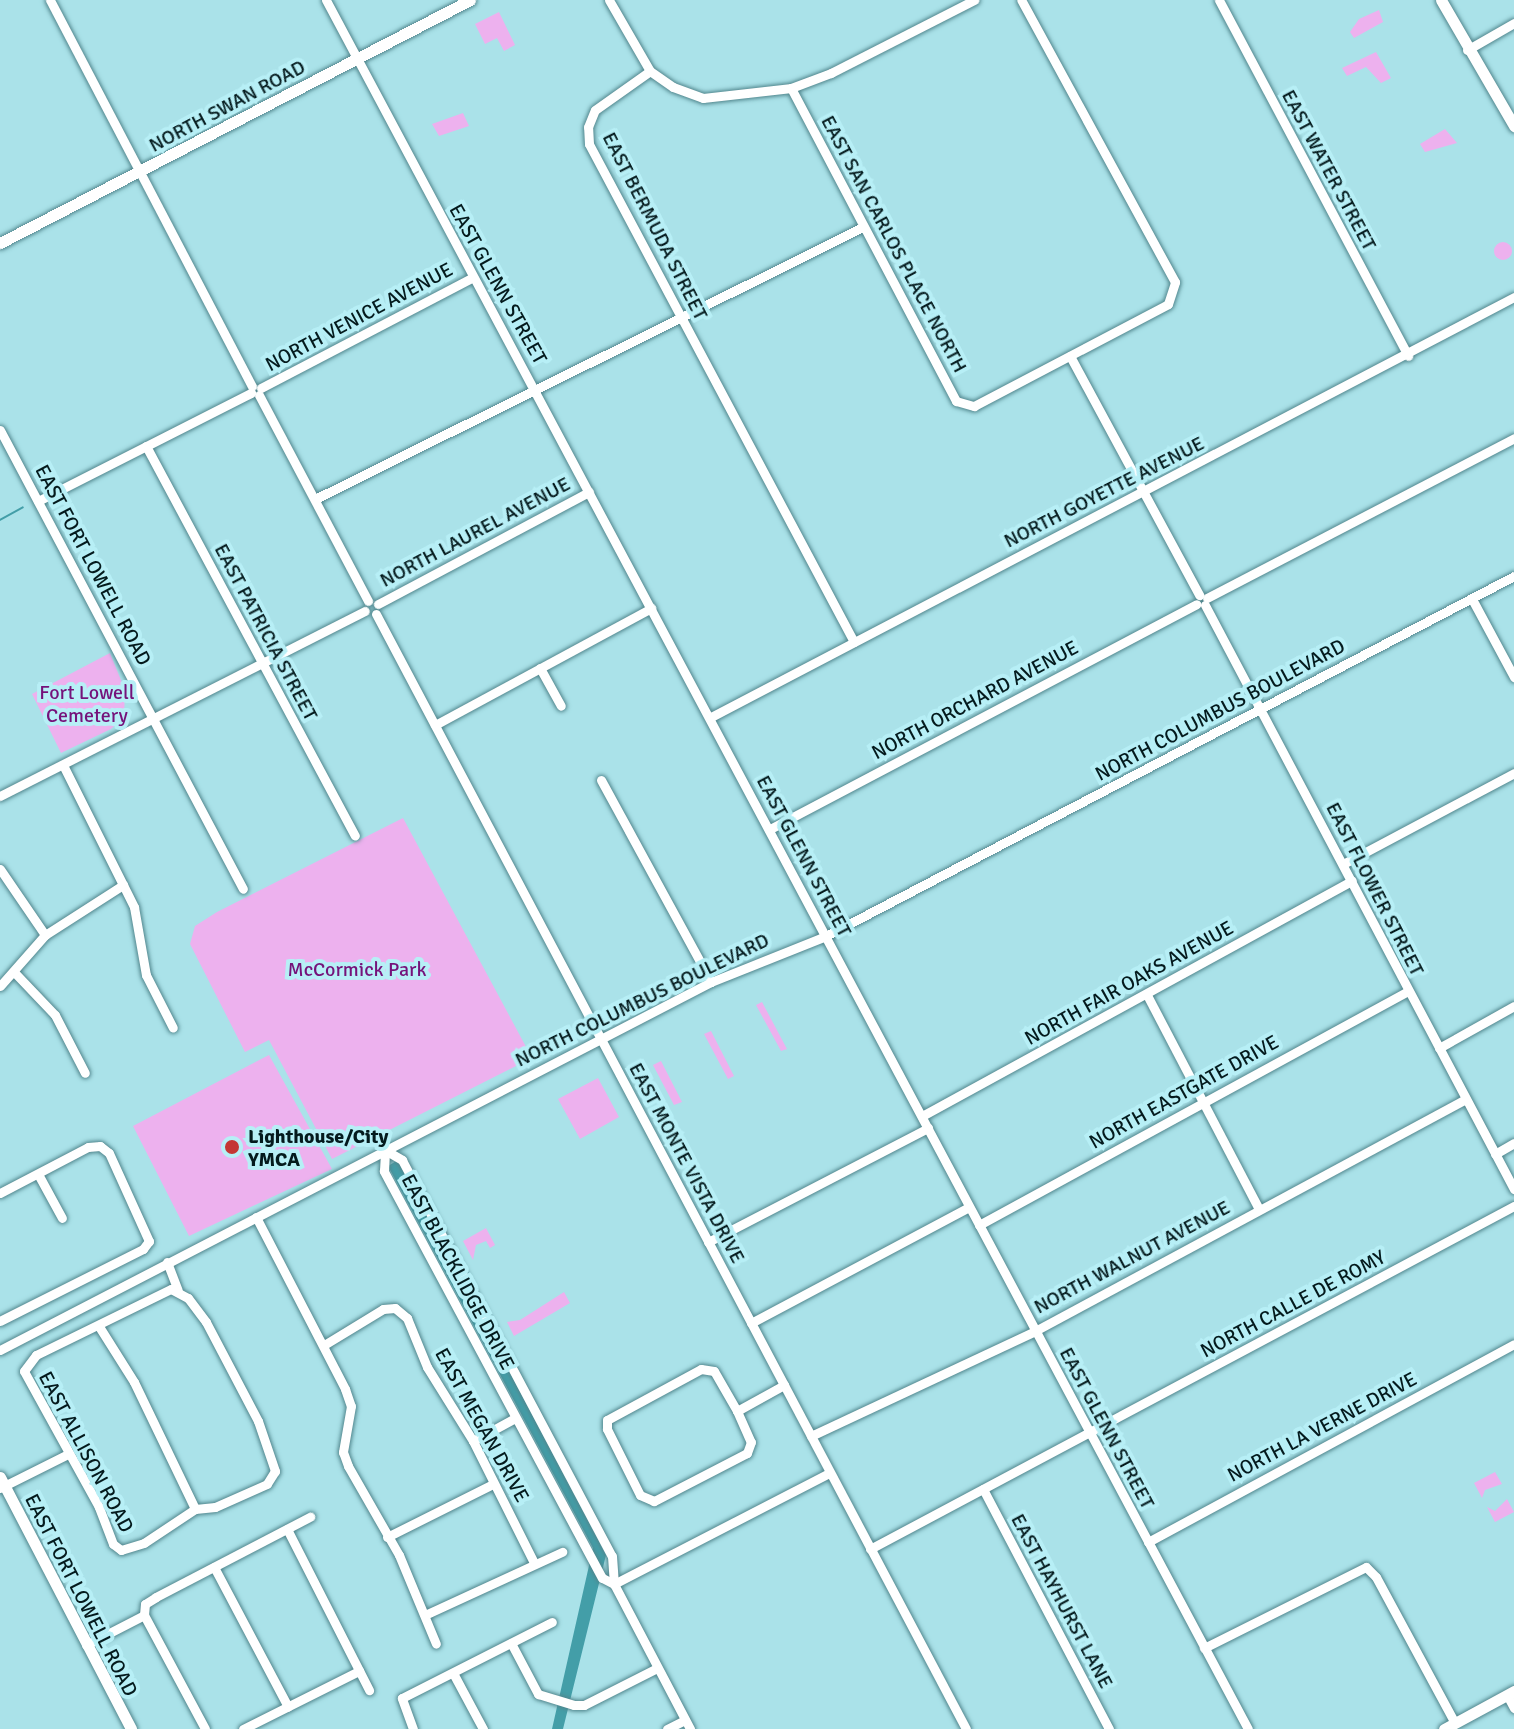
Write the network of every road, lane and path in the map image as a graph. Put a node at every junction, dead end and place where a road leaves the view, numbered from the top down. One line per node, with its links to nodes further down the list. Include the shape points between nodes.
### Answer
1 (50, 0): 16 (street, EAST MONTE VISTA DRIVE)
2 (326, 0): 12 (street, EAST GLENN STREET)
3 (470, 0): 9 (main road, NORTH SWAN ROAD)
4 (609, 0): 13 (street)
5 (974, 0): 14 (street)
6 (1021, 0): 22 (street, via 1175,282 1168,304)
7 (1219, 0): 23 (street, EAST WATER STREET)
8 (1441, 0): 11 (main road)
9 (454, 4): 12 (main road, NORTH SWAN ROAD)
10 (1514, 23): 11 (street)
11 (1467, 50): 15 (main road)
12 (357, 57): 16 (main road, NORTH SWAN ROAD); 19 (street, EAST GLENN STREET)
13 (650, 71): 14 (street, via 703,98); 21 (street, EAST BERMUDA STREET, via 595,110 589,144)
14 (791, 88): 17 (street, EAST SAN CARLOS PLACE NORTH)
15 (1514, 126)
16 (142, 172): 18 (main road, NORTH SWAN ROAD); 25 (street, EAST MONTE VISTA DRIVE)
17 (863, 227): 21 (street); 22 (street, EAST SAN CARLOS PLACE NORTH, via 956,401 974,406)
18 (0, 243)
19 (473, 277): 24 (street, EAST GLENN STREET); 25 (street, NORTH VENICE AVENUE)
20 (1514, 297): 23 (street, NORTH GOYETTE AVENUE)
21 (680, 318): 24 (street); 38 (street, EAST BERMUDA STREET)
22 (1070, 356): 29 (street, EAST FLOWER STREET)
23 (1408, 356): 29 (street, NORTH GOYETTE AVENUE)
24 (535, 389): 30 (street, EAST GLENN STREET); 31 (street)
25 (256, 390): 28 (street, NORTH VENICE AVENUE); 31 (street, EAST MONTE VISTA DRIVE)
26 (0, 430): 32 (street, EAST FORT LOWELL ROAD)
27 (1514, 438): 35 (street, NORTH ORCHARD AVENUE)
28 (146, 446): 32 (street, NORTH VENICE AVENUE); 39 (street, EAST PATRICIA STREET)
29 (1143, 491): 35 (street, EAST FLOWER STREET); 38 (street, NORTH GOYETTE AVENUE)
30 (589, 492): 36 (street, NORTH LAUREL AVENUE); 37 (street, EAST GLENN STREET)
31 (315, 499): 36 (street, EAST MONTE VISTA DRIVE)
32 (38, 501): 45 (street, EAST FORT LOWELL ROAD)
33 (1514, 576): 34 (street, NORTH COLUMBUS BOULEVARD)
34 (1472, 599): 41 (street); 43 (street, NORTH COLUMBUS BOULEVARD)
35 (1202, 601): 43 (street, EAST FLOWER STREET); 51 (street, NORTH ORCHARD AVENUE)
36 (372, 607): 39 (street, NORTH LAUREL AVENUE); 46 (street, EAST MONTE VISTA DRIVE)
37 (651, 608): 40 (street); 44 (street, EAST GLENN STREET)
38 (854, 642): 44 (street, NORTH GOYETTE AVENUE)
39 (261, 661): 45 (street, NORTH LAUREL AVENUE); 52 (street, EAST PATRICIA STREET)
40 (540, 668): 42 (street); 46 (street)
41 (1514, 677)
42 (561, 706)
43 (1260, 708): 53 (street, EAST FLOWER STREET); 59 (street, NORTH COLUMBUS BOULEVARD)
44 (711, 717): 51 (street, EAST GLENN STREET)
45 (155, 718): 47 (street, NORTH LAUREL AVENUE); 57 (street)
46 (435, 725): 67 (street, EAST MONTE VISTA DRIVE)
47 (63, 765): 50 (street, NORTH LAUREL AVENUE); 56 (street)
48 (1514, 773): 53 (street)
49 (601, 780): 61 (street)
50 (0, 796)
51 (770, 829): 59 (street, EAST GLENN STREET)
52 (355, 836)
53 (1343, 864): 55 (street, EAST FLOWER STREET)
54 (0, 869): 58 (street)
55 (1352, 881): 63 (street, EAST FLOWER STREET); 64 (street, NORTH FAIR OAKS AVENUE)
56 (123, 885): 58 (street); 66 (street, via 138,917 146,975)
57 (243, 889)
58 (45, 935): 60 (street)
59 (826, 936): 61 (street, NORTH COLUMBUS BOULEVARD); 72 (street, EAST GLENN STREET)
60 (15, 973): 62 (street); 69 (street, via 55,1015)
61 (711, 982): 67 (street, NORTH COLUMBUS BOULEVARD)
62 (0, 986)
63 (1408, 991): 68 (street, EAST FLOWER STREET); 71 (street, NORTH EASTGATE DRIVE)
64 (1147, 995): 71 (street); 72 (street, NORTH FAIR OAKS AVENUE)
65 (1514, 1006): 68 (street)
66 (173, 1028)
67 (601, 1039): 75 (street, NORTH COLUMBUS BOULEVARD); 86 (street, EAST MONTE VISTA DRIVE)
68 (1439, 1048): 70 (street, EAST FLOWER STREET)
69 (85, 1073)
70 (1466, 1099): 76 (street, EAST FLOWER STREET); 82 (street, NORTH WALNUT AVENUE)
71 (1204, 1102): 82 (street); 85 (street, NORTH EASTGATE DRIVE)
72 (922, 1116): 73 (street, EAST GLENN STREET)
73 (928, 1128): 81 (street, EAST GLENN STREET); 86 (street)
74 (1514, 1143): 76 (street)
75 (385, 1150): 83 (street, NORTH COLUMBUS BOULEVARD); 100 (street, EAST BLACKLIDGE DRIVE, via 384,1171); 118 (street, EAST BLACKLIDGE DRIVE, via 402,1160 612,1556)
76 (1495, 1154): 78 (street, EAST FLOWER STREET)
77 (38, 1174): 79 (street); 84 (street); 89 (street, via 88,1147 100,1146 109,1153 149,1241)
78 (1514, 1189)
79 (0, 1193)
80 (1514, 1206): 101 (street, NORTH CALLE DE ROMY)
81 (969, 1207): 85 (street, EAST GLENN STREET); 92 (street)
82 (1259, 1209): 94 (street, NORTH WALNUT AVENUE)
83 (256, 1217): 87 (street, NORTH COLUMBUS BOULEVARD); 96 (street)
84 (62, 1218)
85 (979, 1225): 94 (street, EAST GLENN STREET)
86 (708, 1242): 92 (street, EAST MONTE VISTA DRIVE)
87 (167, 1262): 88 (street); 90 (street, NORTH COLUMBUS BOULEVARD)
88 (178, 1290): 93 (street); 109 (street, via 206,1322 275,1465 267,1484 215,1507)
89 (61, 1292): 90 (street); 91 (street)
90 (71, 1312): 97 (street, NORTH COLUMBUS BOULEVARD)
91 (0, 1321)
92 (751, 1323): 98 (street, EAST MONTE VISTA DRIVE)
93 (100, 1328): 104 (street, EAST ALLISON ROAD, via 36,1355 25,1366 24,1375); 109 (street, via 134,1382)
94 (1035, 1331): 101 (street, EAST GLENN STREET); 102 (street, NORTH WALNUT AVENUE)
95 (1514, 1344): 113 (street, NORTH LA VERNE DRIVE)
96 (324, 1345): 103 (street, EAST MEGAN DRIVE, via 383,1309 395,1308 407,1318 427,1367); 112 (street, via 351,1406 343,1452)
97 (0, 1350)
98 (784, 1385): 99 (street); 102 (street, EAST MONTE VISTA DRIVE)
99 (737, 1411): 99 (street, via 751,1442 747,1453 654,1501 640,1495 607,1429 607,1420 701,1369 714,1371)
100 (515, 1418): 103 (street); 118 (street, EAST BLACKLIDGE DRIVE, via 602,1578)
101 (1090, 1434): 108 (street, NORTH CALLE DE ROMY); 113 (street, EAST GLENN STREET)
102 (811, 1436): 105 (street, EAST MONTE VISTA DRIVE)
103 (473, 1441): 107 (street, EAST MEGAN DRIVE)
104 (68, 1454): 106 (street); 109 (street, EAST ALLISON ROAD, via 116,1548 130,1550)
105 (829, 1473): 114 (street, EAST MONTE VISTA DRIVE); 118 (street)
106 (1, 1484): 124 (main road, EAST FORT LOWELL ROAD)
107 (493, 1484): 112 (street); 116 (street, EAST MEGAN DRIVE)
108 (983, 1489): 114 (street, NORTH CALLE DE ROMY); 142 (street, EAST HAYHURST LANE)
109 (195, 1509)
110 (310, 1517): 111 (street)
111 (287, 1529): 117 (street); 127 (street)
112 (387, 1537): 119 (street)
113 (1148, 1542): 125 (street, EAST GLENN STREET)
114 (870, 1549): 141 (street, EAST MONTE VISTA DRIVE)
115 (562, 1552): 116 (street)
116 (534, 1563): 119 (street)
117 (214, 1567): 120 (street, via 145,1604); 131 (street)
118 (614, 1584): 126 (street, EAST BLACKLIDGE DRIVE)
119 (427, 1614): 123 (street)
120 (144, 1615): 124 (street); 136 (street)
121 (552, 1622): 122 (street)
122 (511, 1643): 126 (street, via 530,1685 554,1701 574,1705 584,1705); 128 (street)
123 (436, 1644)
124 (86, 1645): 135 (main road, EAST FORT LOWELL ROAD)
125 (1204, 1648): 134 (street, via 1368,1563); 143 (street, EAST GLENN STREET)
126 (657, 1668): 133 (street, EAST BLACKLIDGE DRIVE)
127 (359, 1671): 129 (street); 131 (street)
128 (453, 1673): 138 (street, via 402,1698); 139 (street)
129 (369, 1690)
130 (1510, 1693): 132 (street); 134 (main road)
131 (288, 1707): 137 (street)
132 (1514, 1708)
133 (687, 1725): 140 (street)
134 (1449, 1726)
135 (131, 1729)
136 (205, 1729)
137 (243, 1729)
138 (413, 1729)
139 (483, 1729)
140 (667, 1729)
141 (966, 1729)
142 (1109, 1729)
143 (1248, 1729)

